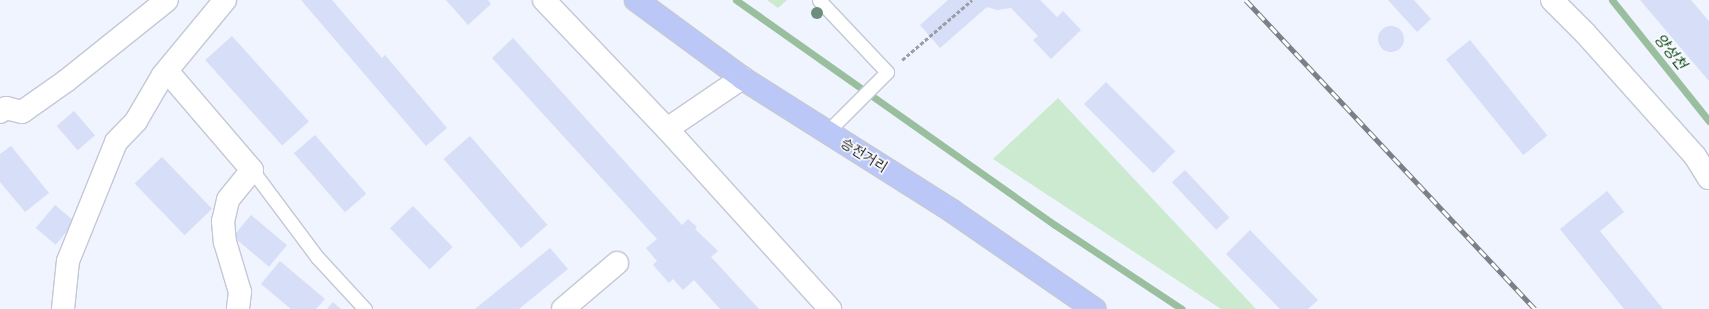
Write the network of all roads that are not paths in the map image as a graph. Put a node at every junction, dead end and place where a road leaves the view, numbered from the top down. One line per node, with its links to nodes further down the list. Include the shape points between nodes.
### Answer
1 (167, 0): 9 (street, via 66,81 22,112 6,108)
2 (225, 0): 7 (street)
3 (544, 0): 10 (street)
4 (636, 0): 8 (main road, 승전거리)
5 (819, 0): 11 (lane, via 884,75)
6 (1552, 0): 13 (street, via 1586,33 1695,156)
7 (166, 71): 12 (street); 15 (street, via 136,121 116,142 68,261)
8 (742, 78): 10 (street); 11 (main road, 승전거리)
9 (0, 112)
10 (667, 129): 19 (street)
11 (826, 132): 20 (main road, 승전거리, via 952,211)
12 (252, 170): 16 (street, via 228,200 223,221 225,242 240,292); 17 (lane, via 317,257)
13 (1709, 178)
14 (617, 263): 18 (street)
15 (63, 309)
16 (238, 309)
17 (365, 309)
18 (563, 309)
19 (830, 309)
20 (1094, 309)

